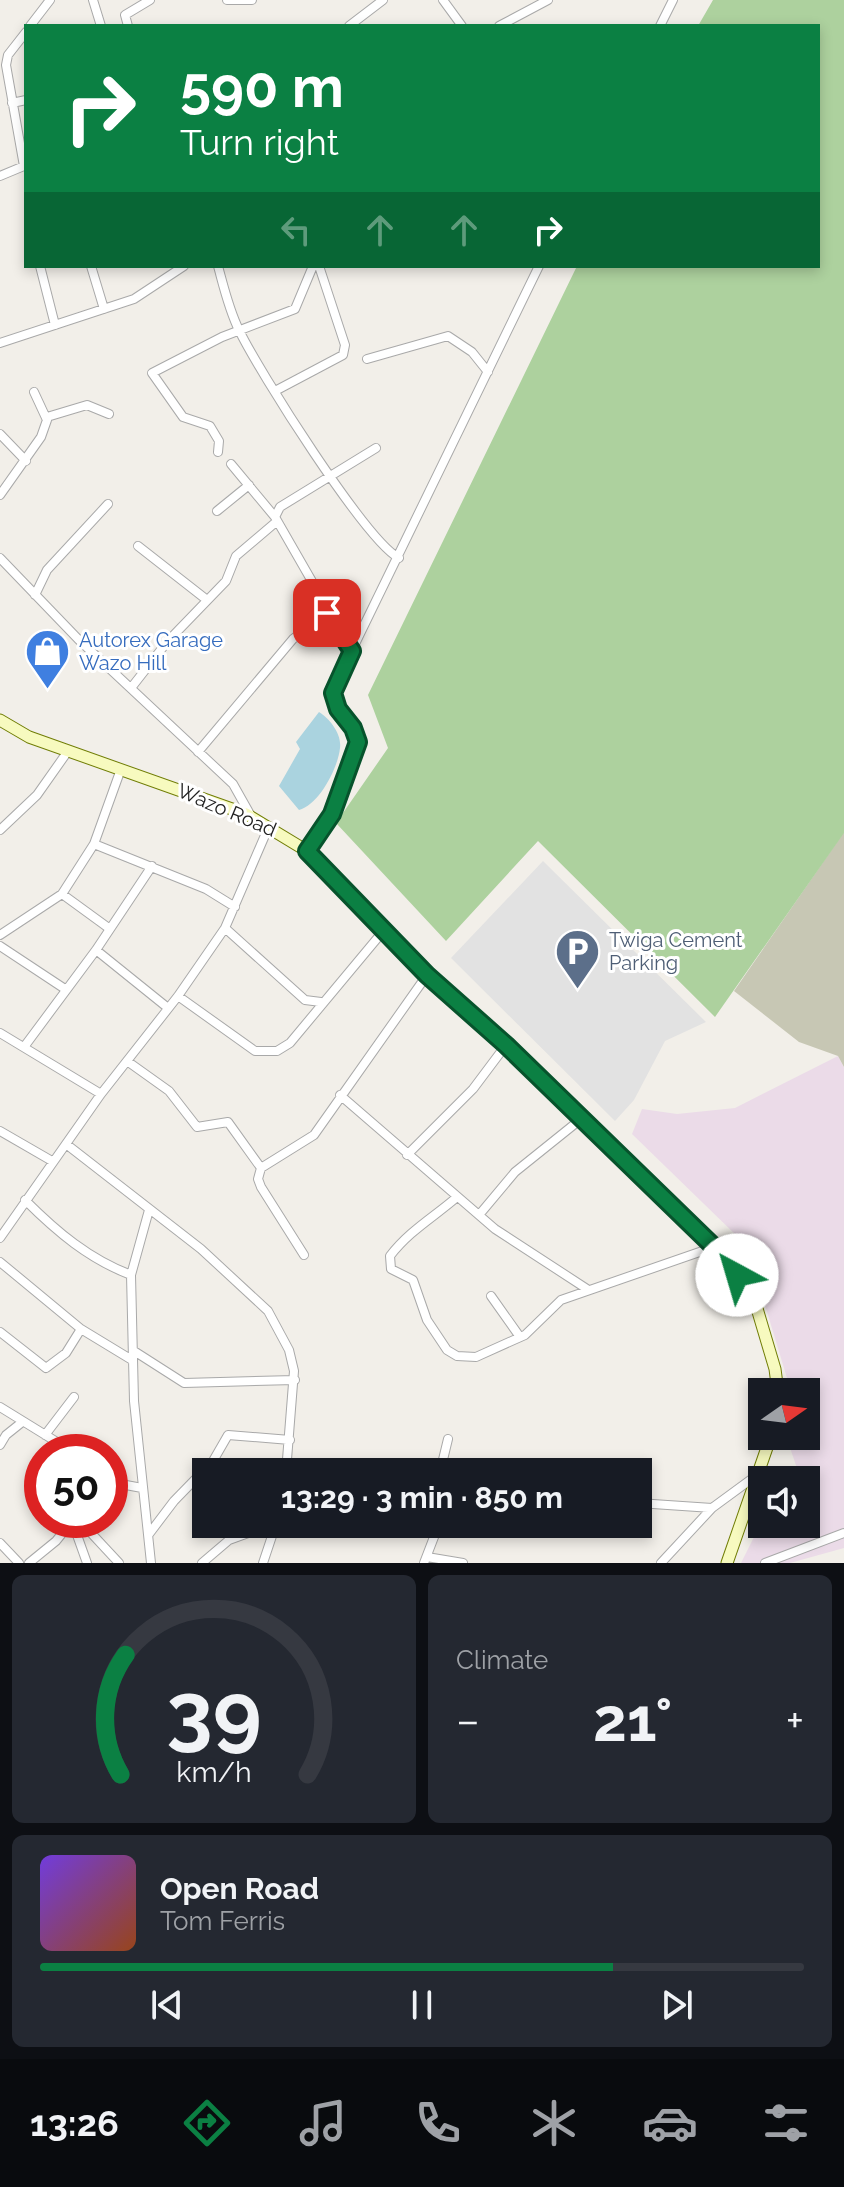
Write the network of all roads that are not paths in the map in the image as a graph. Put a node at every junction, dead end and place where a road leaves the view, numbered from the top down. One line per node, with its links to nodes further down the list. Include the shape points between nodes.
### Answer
1 (50, 0): 10 (street)
2 (93, 0): 11 (street)
3 (150, 0): 12 (street, via 125,15)
4 (227, 0): 5 (street)
5 (252, 0)
6 (383, 0): 13 (street)
7 (443, 0): 14 (street)
8 (548, 0): 15 (street)
9 (673, 0): 16 (street)
10 (32, 24)
11 (100, 24)
12 (127, 24)
13 (352, 24)
14 (461, 24)
15 (503, 24)
16 (661, 24)
17 (24, 34): 18 (street)
18 (4, 52): 19 (street)
19 (3, 73): 21 (street)
20 (24, 100): 21 (street)
21 (12, 103): 22 (street, via 24,166)
22 (0, 176)
23 (41, 268): 31 (street)
24 (92, 268): 30 (street)
25 (181, 268): 30 (street, via 134,299)
26 (219, 268): 32 (street)
27 (315, 268): 32 (street, via 295,309)
28 (317, 268): 38 (street, via 345,345 343,355)
29 (538, 268): 35 (street)
30 (104, 309): 31 (street)
31 (55, 325): 33 (street)
32 (239, 331): 38 (street); 44 (street, via 152,373 183,417 210,426 219,441)
33 (0, 343)
34 (472, 352): 35 (street); 36 (street, via 448,336); 37 (street)
35 (496, 355): 37 (street)
36 (367, 359)
37 (488, 372): 55 (street)
38 (275, 391): 47 (street)
39 (34, 392): 41 (street)
40 (109, 414): 41 (street, via 87,405)
41 (47, 417): 45 (street)
42 (0, 434): 45 (street)
43 (376, 448): 47 (street)
44 (218, 452)
45 (26, 461): 49 (street)
46 (231, 464): 48 (street)
47 (331, 476): 52 (street, via 280,507); 55 (street, via 386,552)
48 (249, 485): 51 (street); 52 (street)
49 (0, 495)
50 (108, 504): 56 (street, via 53,562)
51 (217, 511)
52 (275, 520): 57 (street, via 236,556 232,572); 58 (street)
53 (138, 546): 57 (street)
54 (0, 558): 56 (street)
55 (399, 558): 59 (street)
56 (35, 595): 60 (street)
57 (207, 600): 60 (street)
58 (327, 613): 59 (street); 63 (street, via 293,639)
59 (352, 651): 69 (street, via 333,693 357,735 356,750 332,814)
60 (131, 688): 63 (street)
61 (0, 720): 62 (main road, Wazo Road)
62 (68, 751): 64 (main road, Wazo Road); 67 (street, via 37,795)
63 (198, 752): 65 (street, via 233,784)
64 (121, 769): 65 (main road, Wazo Road); 68 (street)
65 (251, 816): 66 (main road, Wazo Road)
66 (269, 825): 69 (main road, Wazo Road); 72 (street)
67 (0, 830)
68 (94, 844): 70 (street); 71 (street)
69 (307, 851): 75 (main road, Wazo Road)
70 (152, 866): 72 (street); 74 (street)
71 (62, 894): 74 (street); 76 (street)
72 (235, 907): 73 (street)
73 (225, 928): 81 (street); 82 (street, via 305,1000)
74 (110, 929): 78 (street)
75 (385, 929): 79 (main road, Wazo Road); 82 (street)
76 (0, 935)
77 (0, 946): 80 (street)
78 (96, 950): 80 (street); 83 (street)
79 (427, 975): 85 (main road, Wazo Road); 89 (street)
80 (65, 989): 86 (street)
81 (178, 996): 82 (street, via 255,1051 266,1053 290,1043); 83 (street)
82 (322, 1001)
83 (168, 1008): 87 (street)
84 (0, 1033): 86 (street)
85 (506, 1045): 90 (main road, Wazo Road); 93 (street, via 473,1089)
86 (24, 1047): 88 (street)
87 (127, 1061): 88 (street); 95 (street, via 169,1091 197,1127 228,1122)
88 (101, 1094): 92 (street)
89 (340, 1095): 93 (street); 95 (street, via 314,1135)
90 (581, 1119): 99 (street, via 515,1172); 101 (main road, Wazo Road)
91 (0, 1131): 94 (street)
92 (66, 1144): 94 (street); 98 (street)
93 (407, 1155): 96 (street)
94 (52, 1161): 97 (street)
95 (261, 1168): 102 (street, via 261,1187)
96 (457, 1197): 99 (street); 109 (street, via 404,1238 390,1256 391,1269 413,1280 437,1338 457,1356 476,1357)
97 (25, 1200): 100 (street); 104 (street, via 66,1239)
98 (149, 1210): 104 (street); 112 (street, via 268,1311 289,1350)
99 (479, 1215): 105 (street)
100 (2, 1232)
101 (714, 1247): 105 (street); 111 (main road, Wazo Road, via 753,1295)
102 (304, 1255)
103 (0, 1262): 107 (street)
104 (131, 1275): 110 (street)
105 (587, 1289): 109 (street, via 561,1300)
106 (491, 1296): 109 (street)
107 (81, 1329): 108 (street, via 66,1353 46,1368); 110 (street)
108 (0, 1332)
109 (520, 1337)
110 (133, 1356): 112 (street, via 192,1384); 125 (street)
111 (776, 1378)
112 (295, 1380): 119 (street)
113 (74, 1397): 117 (street)
114 (0, 1407): 115 (street)
115 (21, 1423): 116 (street); 120 (street)
116 (43, 1434)
117 (46, 1434)
118 (448, 1439): 122 (street)
119 (290, 1440): 121 (street); 130 (street, via 228,1435 213,1461)
120 (0, 1445)
121 (288, 1458)
122 (443, 1458)
123 (748, 1482): 128 (street)
124 (128, 1485): 125 (street)
125 (142, 1488): 130 (street)
126 (652, 1504): 128 (street)
127 (748, 1507): 148 (main road)
128 (712, 1508): 147 (street)
129 (844, 1533): 149 (street)
130 (149, 1534): 143 (street)
131 (56, 1538): 140 (street)
132 (78, 1538): 141 (street)
133 (91, 1538): 142 (street)
134 (235, 1538): 144 (street)
135 (271, 1538): 145 (street)
136 (434, 1538): 138 (street)
137 (0, 1543): 139 (street)
138 (425, 1560): 146 (street)
139 (19, 1563)
140 (29, 1563)
141 (87, 1563)
142 (119, 1563)
143 (151, 1563)
144 (202, 1563)
145 (263, 1563)
146 (463, 1563)
147 (661, 1563)
148 (727, 1563)
149 (765, 1563)

